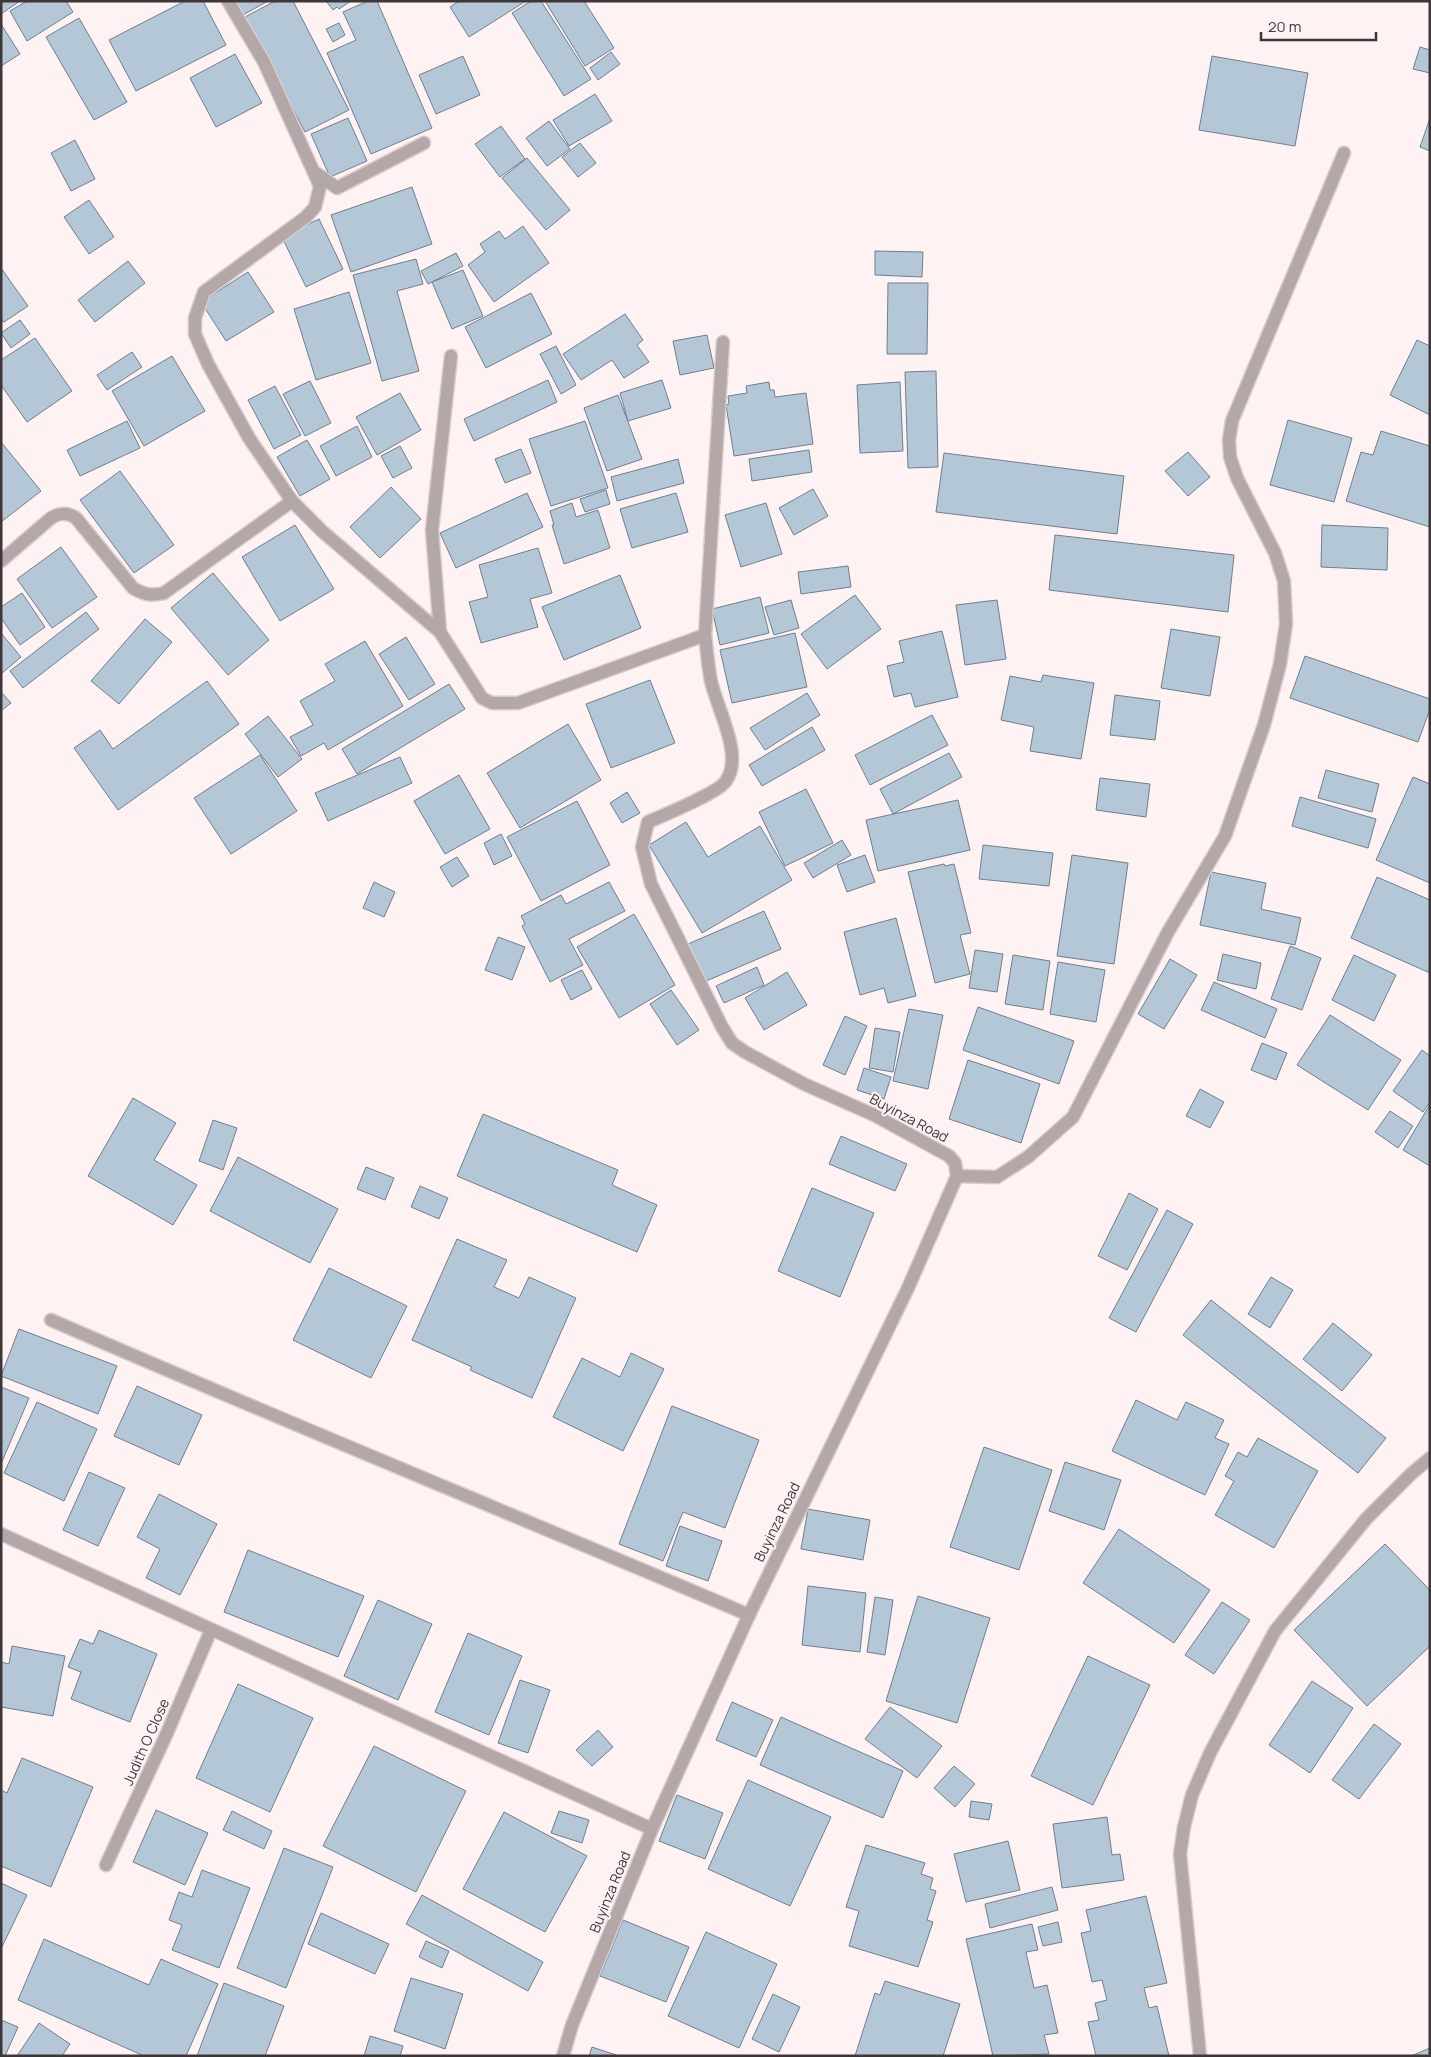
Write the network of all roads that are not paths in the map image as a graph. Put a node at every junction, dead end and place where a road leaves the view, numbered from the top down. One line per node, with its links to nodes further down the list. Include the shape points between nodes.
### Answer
1 (228, 1): 4 (street, via 264,62)
2 (424, 143): 4 (street, via 337,188)
3 (1344, 153): 11 (street, via 1232,421 1230,458 1275,553 1284,581 1286,624 1280,664 1264,725 1225,836 1168,932 1073,1117 1028,1157 997,1177)
4 (316, 173): 7 (street, via 320,186 315,207 204,292 195,318 195,334 208,364 249,438)
5 (723, 342): 10 (street)
6 (451, 356): 9 (street, via 432,530)
7 (292, 500): 8 (street, via 164,593 154,596 134,588 70,514 60,513 50,518); 9 (street, via 323,532)
8 (1, 561)
9 (440, 632): 10 (street, via 482,698 501,705 518,703)
10 (705, 636): 11 (street, Buyinza Road, via 712,682 732,749 731,767 726,782 712,792 648,822 642,847 651,884 732,1043 804,1084 874,1115 949,1156 955,1163)
11 (957, 1176): 15 (street, Buyinza Road, via 908,1288)
12 (51, 1320): 15 (street, via 288,1423)
13 (1430, 1458): 20 (street, via 1366,1519 1275,1631 1210,1753 1192,1795 1180,1854)
14 (1, 1534): 16 (street)
15 (749, 1615): 17 (street, Buyinza Road)
16 (211, 1630): 17 (street); 18 (street, Judith O Close)
17 (652, 1829): 19 (street, Buyinza Road, via 572,2025)
18 (106, 1865)
19 (563, 2056)
20 (1200, 2056)

